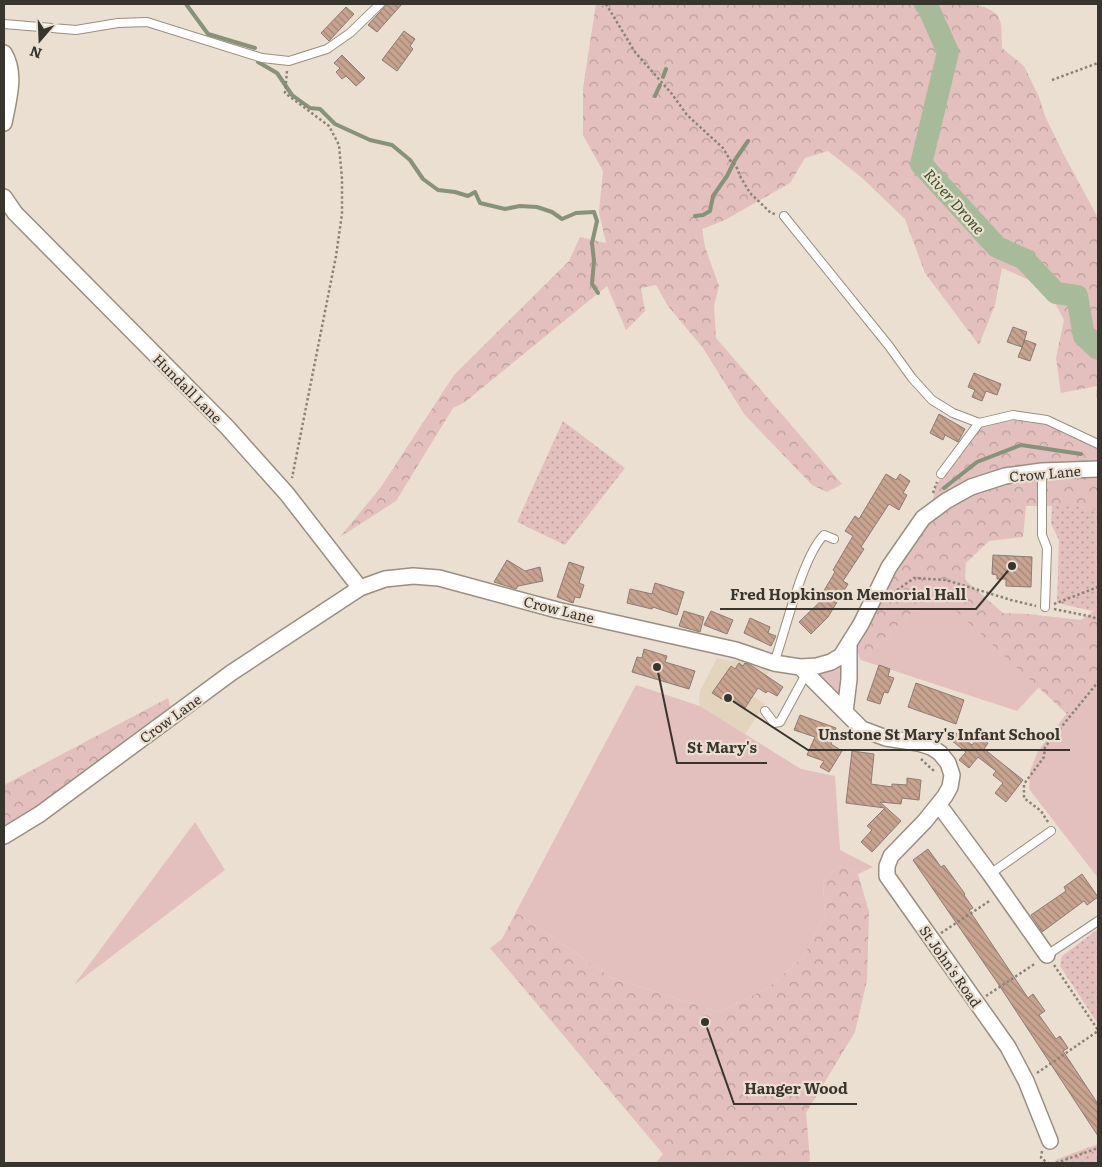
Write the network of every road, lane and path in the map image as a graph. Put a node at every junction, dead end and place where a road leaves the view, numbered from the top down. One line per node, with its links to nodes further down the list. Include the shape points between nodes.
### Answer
1 (380, 4): 5 (lane, via 350,33 327,49)
2 (606, 4): 10 (path, via 635,52 687,115 724,148 750,193 771,213)
3 (4, 24): 5 (lane, via 76,30 148,22 262,58)
4 (4, 53): 8 (street, via 8,60 11,87)
5 (289, 61): 16 (path, via 285,93 328,126 339,145 342,214)
6 (1098, 63): 7 (path)
7 (1052, 80)
8 (4, 123)
9 (4, 197): 16 (street, Hundall Lane, via 22,220 227,427)
10 (784, 216): 11 (lane, via 932,400 952,413)
11 (979, 423): 12 (lane, via 1013,415 1048,420); 15 (lane)
12 (1098, 444)
13 (1098, 469): 14 (street, Crow Lane)
14 (1042, 470): 21 (lane, via 1042,535 1047,548); 23 (street, Crow Lane, via 1005,476 971,487 946,500 924,518 889,567)
15 (941, 474)
16 (287, 494): 19 (street, Hundall Lane)
17 (834, 539): 24 (lane, via 824,535 818,541 799,585)
18 (1098, 587): 21 (path)
19 (360, 588): 24 (street, Crow Lane, via 413,576 439,578 557,610 736,650); 33 (street, Crow Lane, via 231,674 40,814)
20 (889, 598): 21 (path, via 914,578 946,580)
21 (1045, 608): 22 (path)
22 (1098, 620)
23 (849, 646): 25 (street, Crow Lane, via 831,662); 28 (street)
24 (774, 663): 25 (street, Crow Lane)
25 (803, 671): 27 (lane, via 780,722 774,723); 28 (street, St John's Road)
26 (1098, 682): 32 (path, via 1045,747 1044,756 1024,784 1024,798 1041,811 1051,825)
27 (765, 711)
28 (845, 712): 31 (street, St John's Road, via 871,734 918,743 940,753 952,775 950,787)
29 (915, 756): 30 (path)
30 (938, 776)
31 (939, 804): 34 (street); 37 (street, St John's Road, via 891,856 887,866 887,876)
32 (1051, 831): 34 (lane)
33 (4, 836)
34 (990, 874): 35 (street)
35 (1002, 892): 37 (path); 38 (street)
36 (1098, 921): 38 (lane)
37 (932, 939): 39 (street, St John's Road)
38 (1046, 955): 39 (path); 40 (path)
39 (977, 1002): 41 (street, St John's Road, via 1008,1047)
40 (1098, 1030): 41 (path)
41 (1026, 1081): 42 (street, St John's Road)
42 (1050, 1141)
43 (1098, 1148): 44 (path)
44 (1056, 1163)

